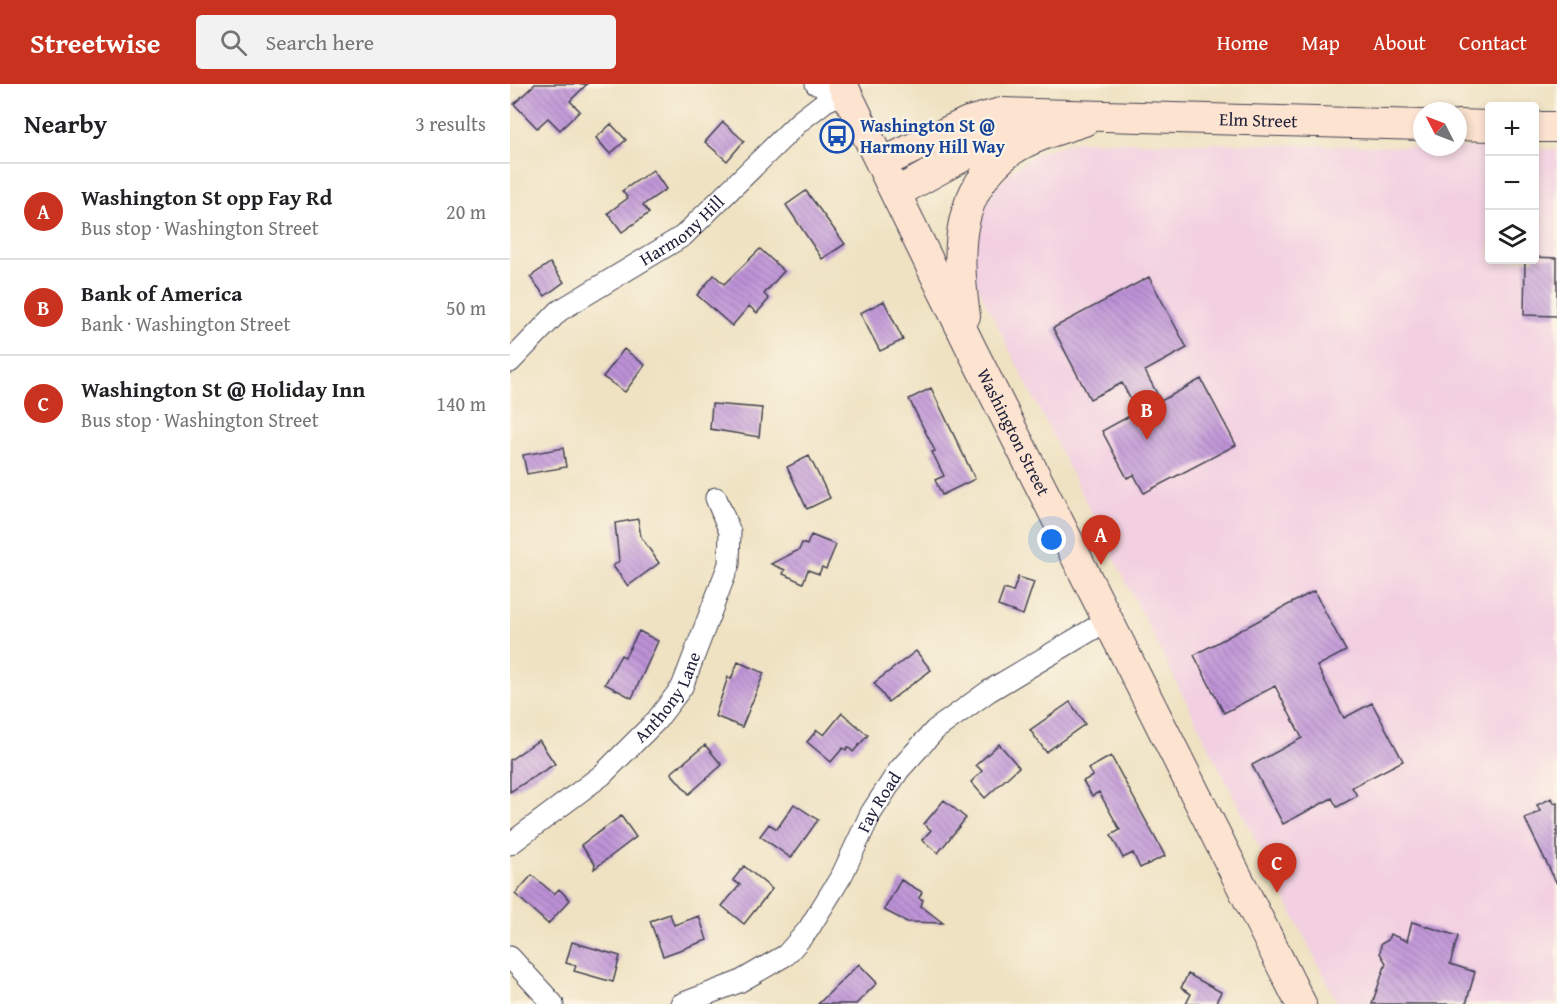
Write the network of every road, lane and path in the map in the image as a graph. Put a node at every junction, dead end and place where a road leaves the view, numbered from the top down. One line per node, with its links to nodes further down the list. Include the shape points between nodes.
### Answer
1 (816, 84): 2 (street)
2 (844, 88): 9 (main road, Washington Street); 12 (street, Harmony Hill, via 800,121 683,236 559,311)
3 (1094, 117): 4 (main road, Elm Street); 9 (main road, Elm Street, via 1001,113 968,122); 10 (main road, Elm Street, via 999,139); 11 (main road, via 1013,150 985,175 975,193 966,213 959,249)
4 (1413, 124)
5 (1467, 125): 6 (main road)
6 (1485, 126)
7 (1539, 127): 8 (main road)
8 (1557, 128)
9 (882, 164): 10 (main road, Washington Street)
10 (896, 193): 11 (main road, Washington Street)
11 (970, 348): 14 (main road, Washington Street)
12 (512, 355)
13 (716, 498): 15 (street, Anthony Lane, via 730,532 729,564 682,687 656,721 602,775)
14 (1108, 620): 18 (street, Fay Road, via 989,691 935,730 900,770 871,813 836,884 808,930 786,955 739,982); 19 (main road, Washington Street)
15 (510, 844)
16 (510, 957): 17 (street)
17 (553, 1004)
18 (681, 1004)
19 (1301, 1004)

